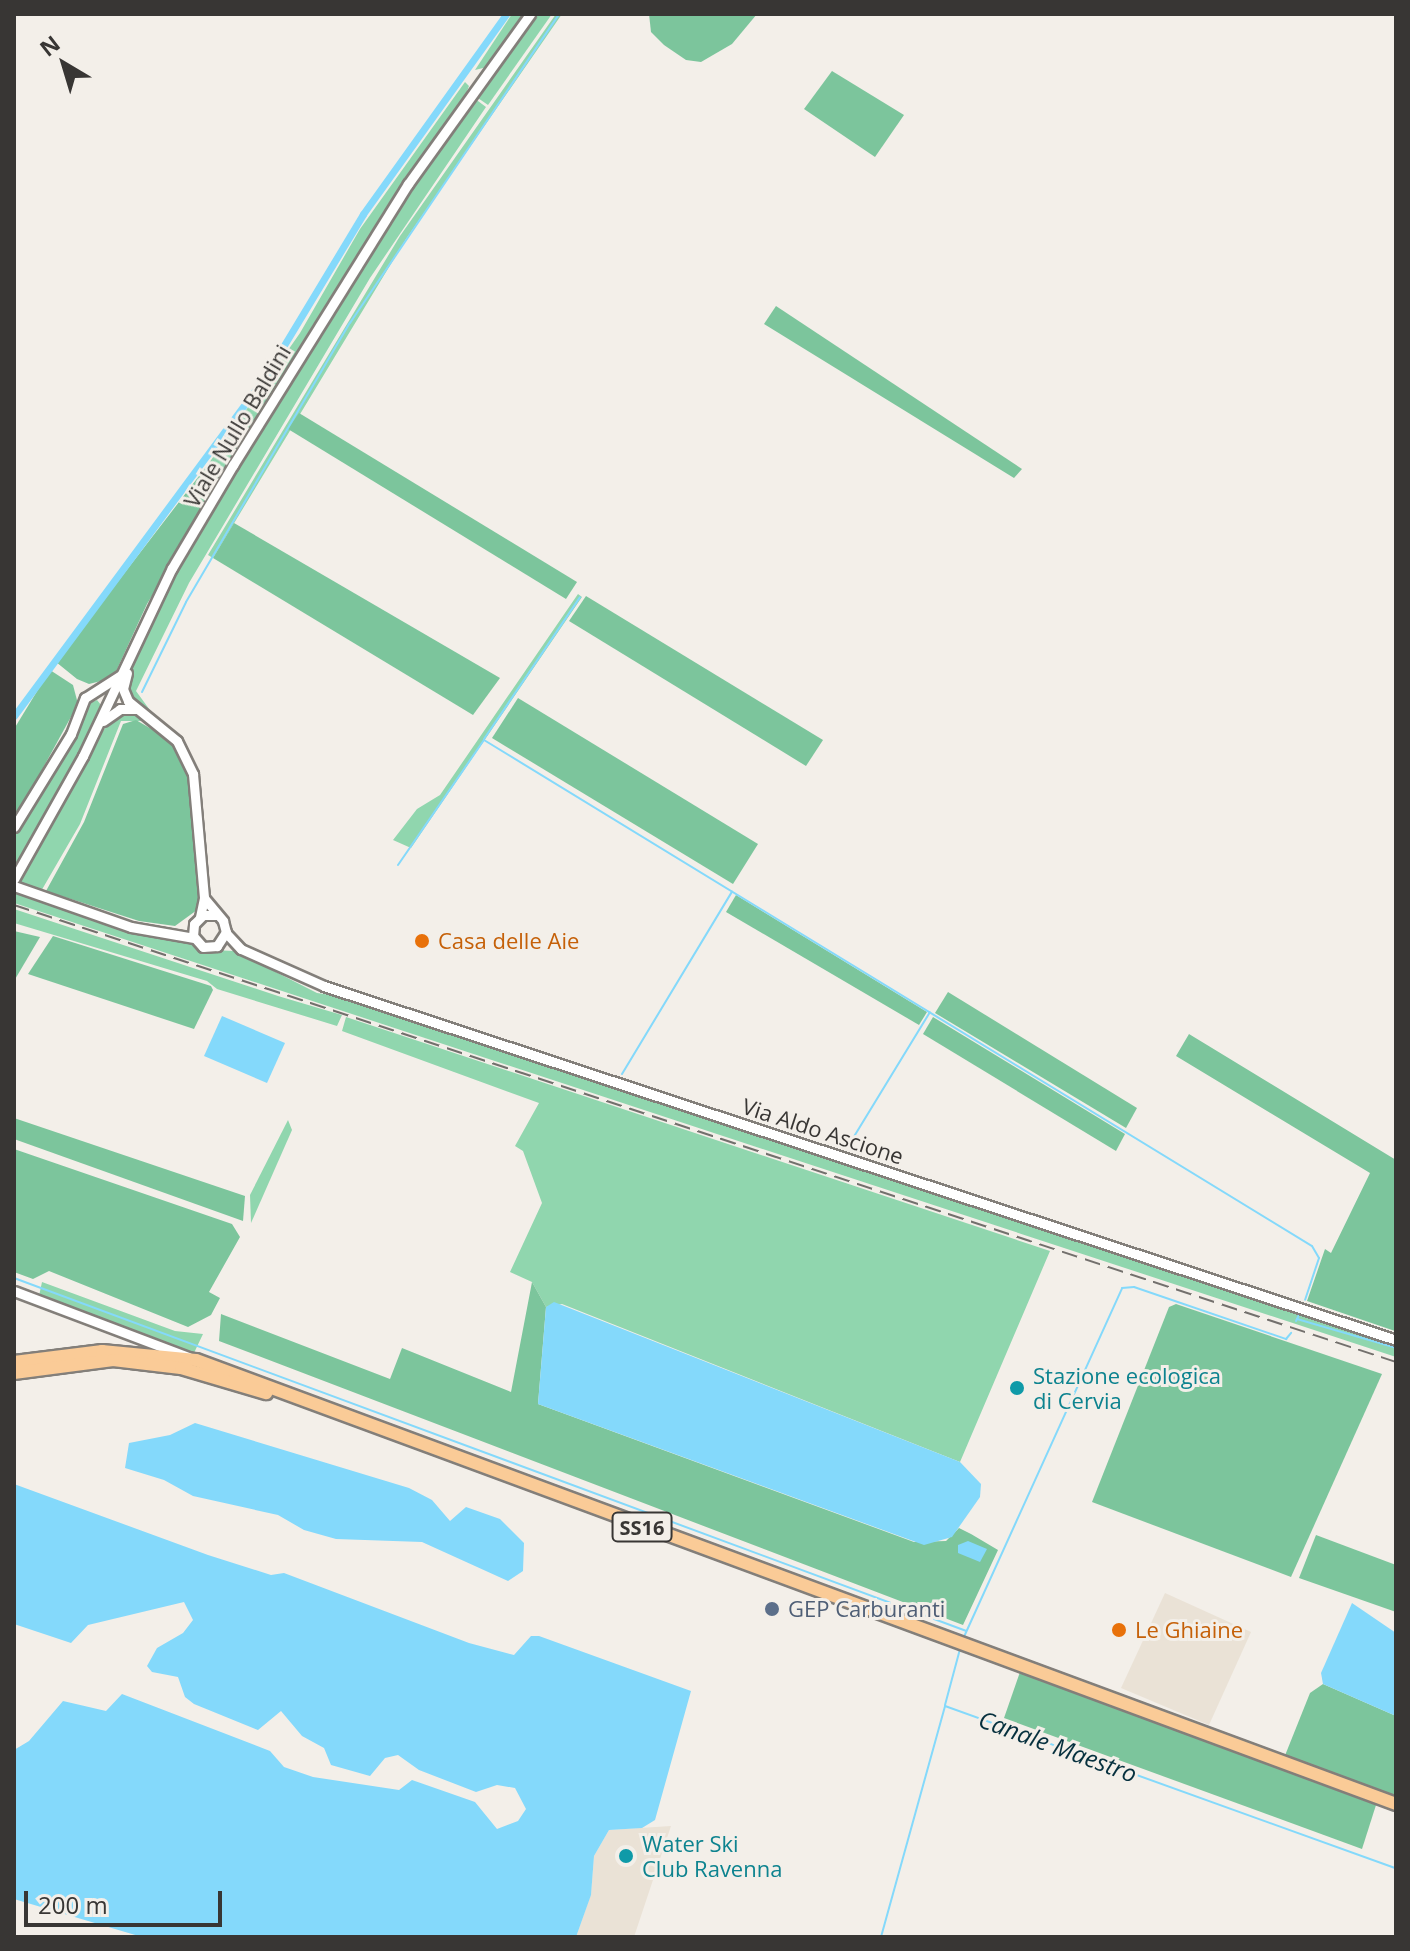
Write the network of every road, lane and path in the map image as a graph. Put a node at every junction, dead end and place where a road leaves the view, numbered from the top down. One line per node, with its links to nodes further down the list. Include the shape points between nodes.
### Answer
1 (530, 14): 2 (street, Viale Nullo Baldini, via 347,277 172,568)
2 (132, 651): 3 (street, Viale Nullo Baldini); 5 (street, via 123,689)
3 (121, 675): 4 (street); 6 (street, Viale Nullo Baldini)
4 (88, 694): 6 (street, via 100,698); 8 (street, via 71,734)
5 (136, 709): 7 (street, via 115,711); 11 (street, via 164,727 187,757 197,800)
6 (105, 712): 7 (street, Viale Nullo Baldini)
7 (98, 726): 9 (street, Viale Nullo Baldini)
8 (14, 827)
9 (14, 879)
10 (14, 886): 14 (street, via 131,927)
11 (204, 898): 12 (street); 13 (street)
12 (216, 915): 13 (street); 15 (street)
13 (198, 919): 14 (street); 16 (street)
14 (174, 933): 16 (street)
15 (226, 933): 17 (street); 18 (street)
16 (194, 938): 17 (street, via 203,947)
17 (217, 946): 18 (street)
18 (241, 949): 20 (street, Via Aldo Ascione, via 324,986)
19 (14, 1291): 21 (street)
20 (1396, 1340)
21 (196, 1360): 22 (main road, SS16, via 102,1351); 24 (main road, SS16)
22 (14, 1362)
23 (14, 1373): 24 (main road, SS16, via 56,1364 144,1363)
24 (326, 1409): 25 (main road, SS16)
25 (1396, 1804)

